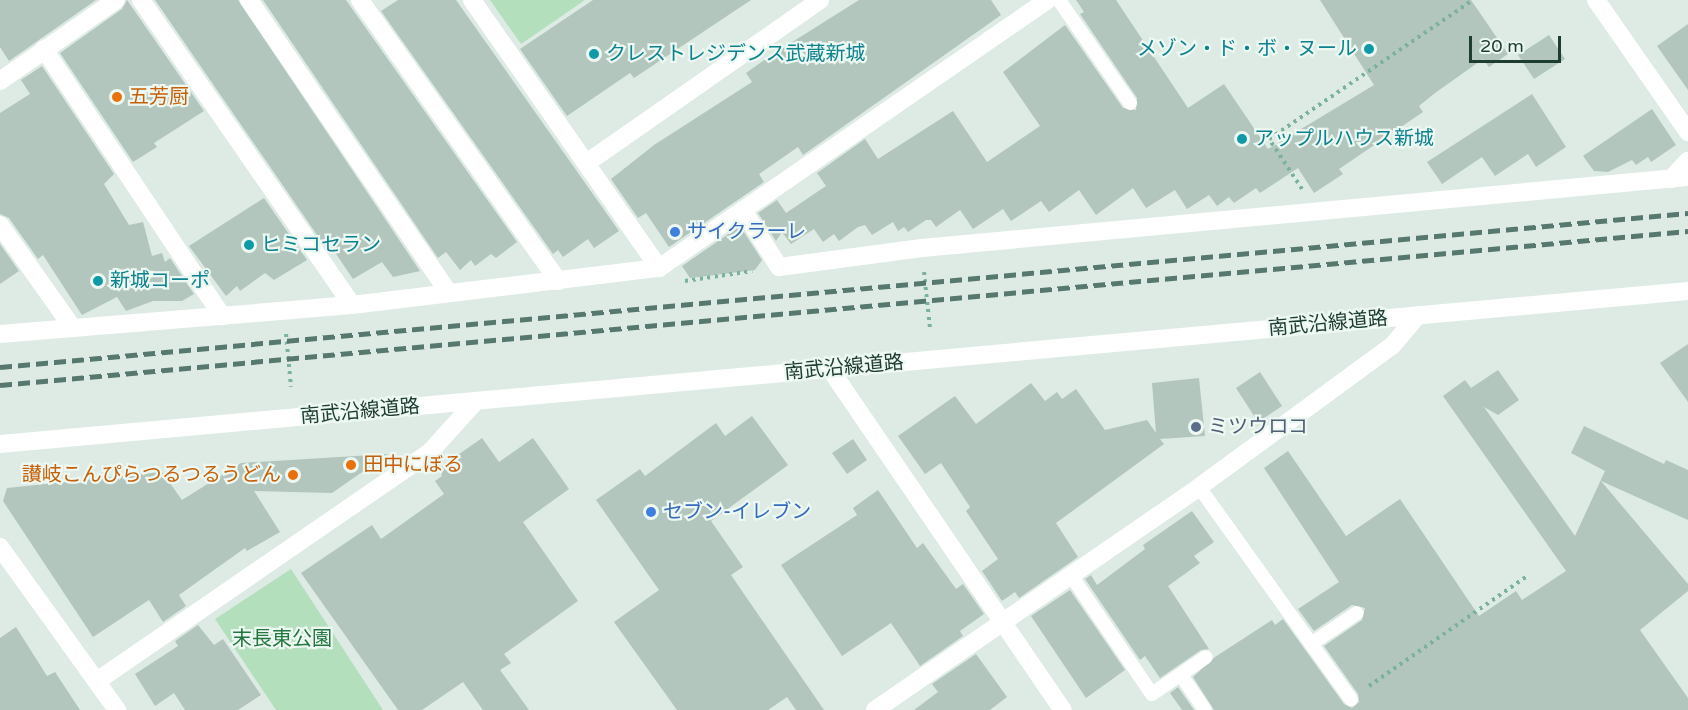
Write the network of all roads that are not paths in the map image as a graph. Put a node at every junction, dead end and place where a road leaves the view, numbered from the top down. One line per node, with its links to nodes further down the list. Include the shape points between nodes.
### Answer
1 (116, 0): 10 (street)
2 (141, 0): 23 (street)
3 (249, 0): 22 (street)
4 (360, 0): 20 (street)
5 (472, 0): 15 (street)
6 (820, 0): 15 (street)
7 (1047, 0): 17 (street)
8 (1059, 0): 12 (lane)
9 (1596, 0): 13 (street)
10 (44, 49): 11 (street); 25 (street)
11 (2, 77)
12 (1130, 103)
13 (1688, 132)
14 (1688, 160): 16 (street)
15 (588, 162): 19 (street)
16 (1679, 178): 17 (street, via 922,248 779,267)
17 (743, 210): 19 (street)
18 (0, 225): 26 (street)
19 (660, 268): 20 (street)
20 (558, 281): 22 (street)
21 (1688, 291): 24 (street, 南武沿線道路)
22 (448, 292): 23 (street)
23 (352, 305): 25 (street)
24 (1418, 315): 28 (street, 南武沿線道路); 31 (street, via 1392,346)
25 (222, 316): 26 (street)
26 (73, 328): 27 (street)
27 (0, 334)
28 (830, 369): 29 (street, 南武沿線道路); 35 (street)
29 (476, 401): 30 (street, 南武沿線道路); 39 (street, via 429,453)
30 (0, 444)
31 (1199, 487): 33 (street); 36 (lane)
32 (0, 547): 39 (street)
33 (1070, 574): 35 (street); 38 (lane, via 1152,694)
34 (1357, 613): 36 (lane)
35 (1001, 621): 42 (street); 43 (street)
36 (1311, 644): 40 (lane)
37 (1206, 657): 38 (lane)
38 (1182, 675): 44 (lane)
39 (97, 681): 41 (street)
40 (1351, 699)
41 (117, 710)
42 (875, 710)
43 (1063, 710)
44 (1205, 710)

